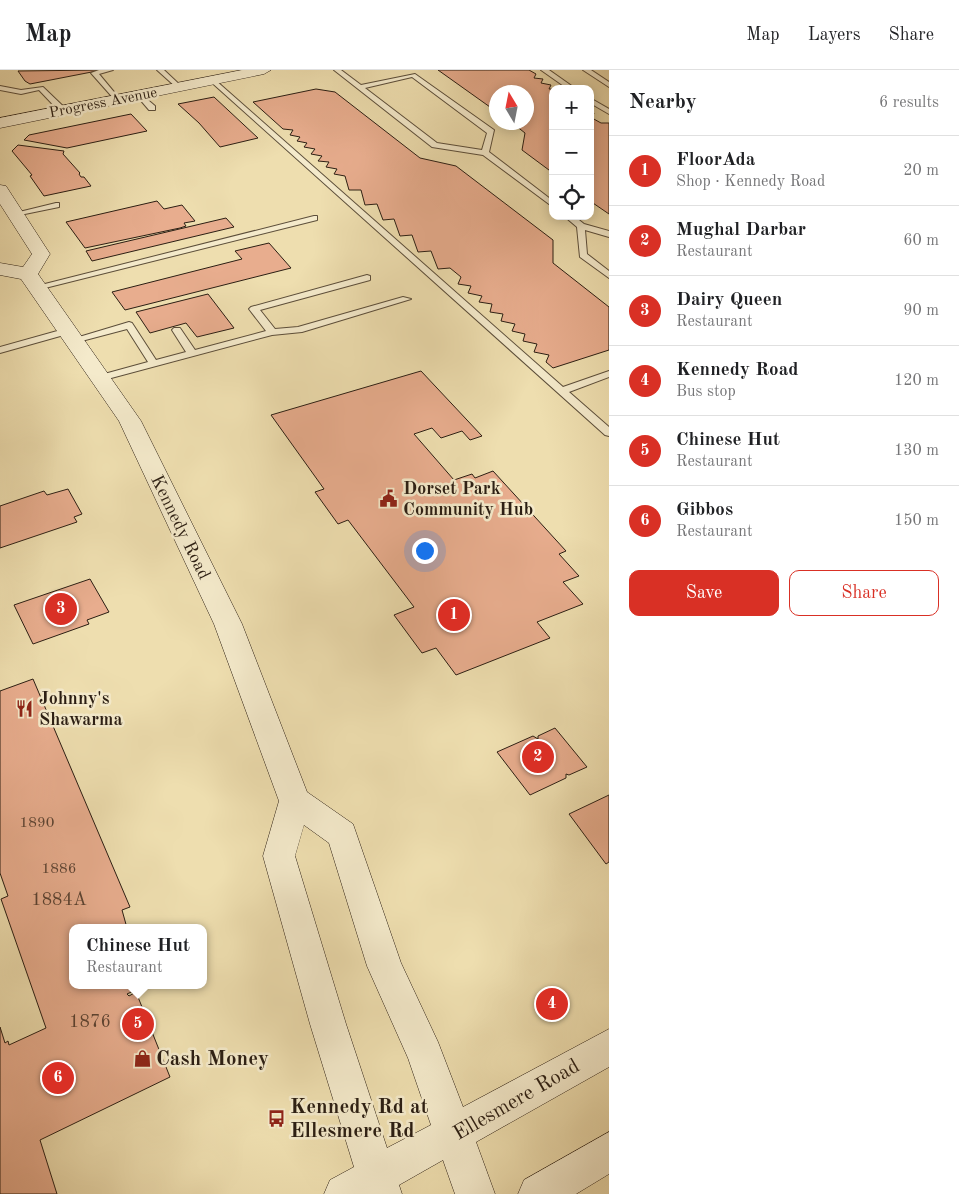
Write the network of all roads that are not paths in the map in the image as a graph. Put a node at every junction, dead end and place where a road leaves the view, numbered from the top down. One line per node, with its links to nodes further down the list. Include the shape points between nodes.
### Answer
1 (110, 70): 14 (lane, via 94,73)
2 (160, 70): 10 (lane)
3 (264, 70): 7 (main road, Progress Avenue)
4 (337, 70): 11 (lane)
5 (544, 70): 9 (lane)
6 (586, 70): 8 (lane)
7 (212, 80): 10 (main road, Progress Avenue); 42 (lane)
8 (609, 84)
9 (567, 85)
10 (179, 87): 13 (main road, Progress Avenue)
11 (360, 87): 20 (lane, via 435,145); 20 (lane, via 413,76 491,132)
12 (0, 88): 17 (lane, via 22,92 41,88)
13 (139, 95): 14 (main road, Progress Avenue); 16 (lane)
14 (118, 99): 17 (main road, Progress Avenue)
15 (594, 103): 18 (lane)
16 (152, 108)
17 (63, 110): 19 (main road, Progress Avenue)
18 (609, 112)
19 (0, 123)
20 (485, 153): 22 (lane)
21 (0, 190): 24 (main road)
22 (549, 202)
23 (56, 205): 24 (lane)
24 (15, 214): 32 (main road, via 41,254)
25 (314, 218): 32 (lane)
26 (573, 220): 27 (lane)
27 (581, 226): 28 (lane); 30 (lane, via 583,255)
28 (609, 234)
29 (0, 268): 32 (main road)
30 (609, 275)
31 (367, 278): 35 (lane, via 254,309)
32 (33, 280): 36 (main road, Kennedy Road)
33 (406, 299): 35 (lane, via 299,330)
34 (177, 330): 38 (lane)
35 (272, 332): 38 (lane)
36 (71, 335): 37 (lane); 39 (lane, via 129,326); 41 (main road, Kennedy Road)
37 (0, 350)
38 (192, 353): 39 (lane)
39 (153, 363): 41 (lane)
40 (609, 374): 42 (lane)
41 (100, 378): 44 (main road, Kennedy Road, via 130,421 228,624)
42 (562, 390): 43 (lane)
43 (609, 433)
44 (295, 800): 46 (main road, via 342,834 385,966 425,1055); 48 (main road, via 279,856)
45 (609, 1047): 46 (main road, Ellesmere Road)
46 (455, 1134): 48 (main road, Ellesmere Road); 50 (main road)
47 (609, 1152): 51 (main road)
48 (380, 1185): 49 (main road, Ellesmere Road)
49 (344, 1194)
50 (475, 1194)
51 (538, 1194)

